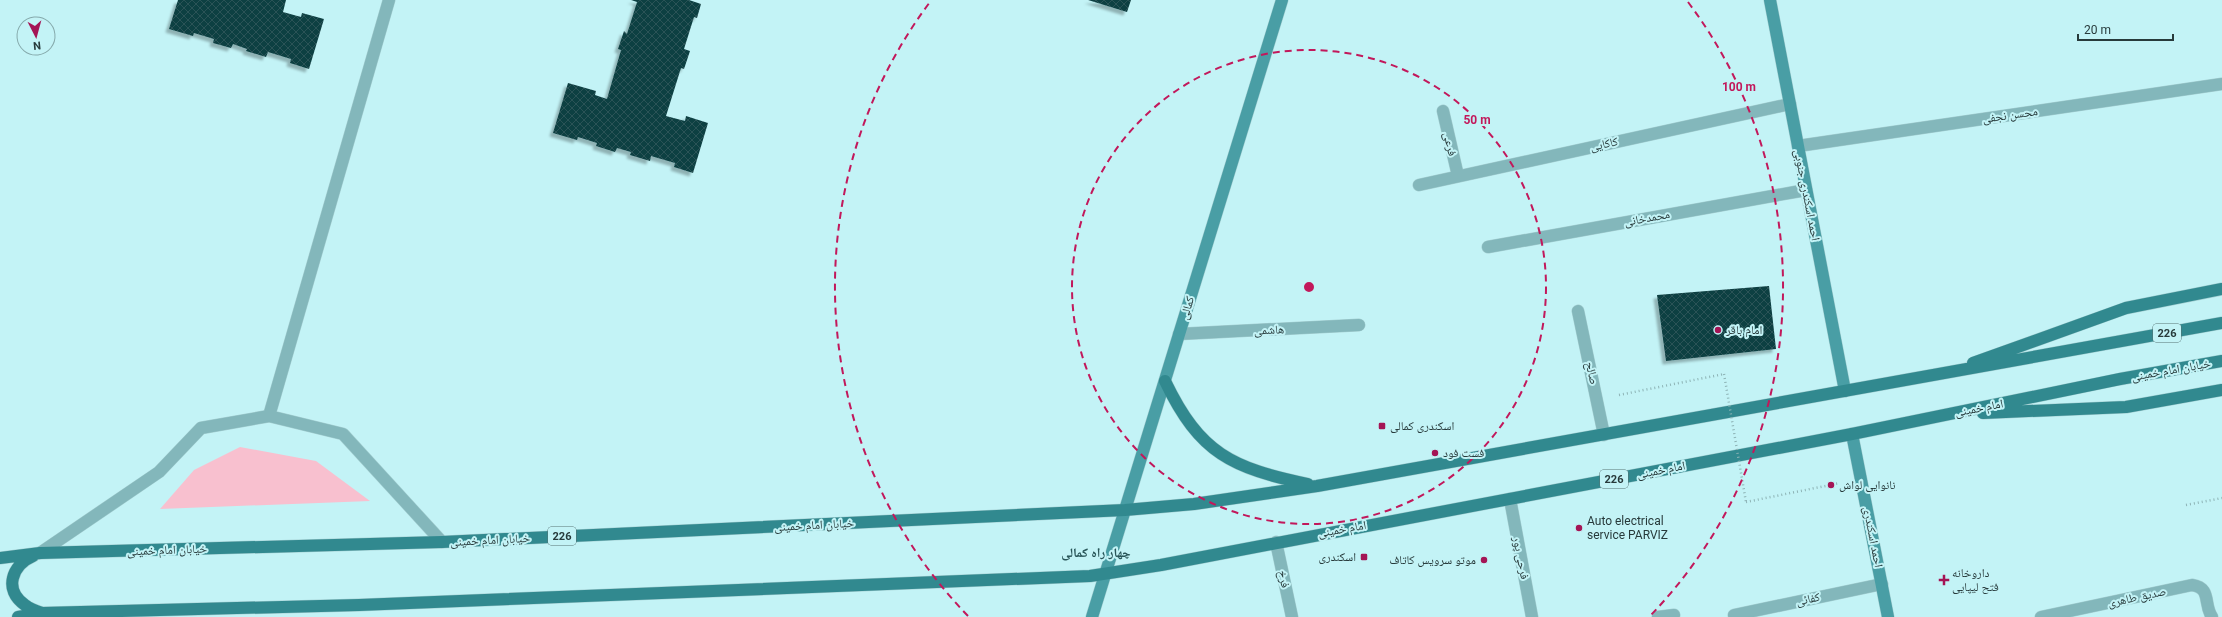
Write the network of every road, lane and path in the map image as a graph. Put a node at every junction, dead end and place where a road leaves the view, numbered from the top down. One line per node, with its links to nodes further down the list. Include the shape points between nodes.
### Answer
1 (389, 0): 25 (street)
2 (1282, 0): 16 (main road, کمالی)
3 (1770, 0): 5 (main road, احمد اسکندری جنوبی)
4 (2222, 84): 7 (street, محسن نجفی)
5 (1790, 104): 7 (main road, احمد اسکندری جنوبی); 8 (street, کاکایی)
6 (1443, 111): 8 (street, فرعی)
7 (1798, 146): 10 (main road, احمد اسکندری جنوبی)
8 (1458, 176): 9 (street, کاکایی)
9 (1419, 185)
10 (1806, 190): 11 (street, محمدخانی); 22 (main road, احمد اسکندری جنوبی)
11 (1488, 247)
12 (2222, 288): 18 (main road, via 2126,308)
13 (1578, 311): 27 (street, صالح)
14 (2222, 323): 18 (main road, 226)
15 (1360, 325): 16 (street, هاشمی)
16 (1179, 334): 20 (main road, کمالی)
17 (2222, 361): 19 (main road, خیابان امام خمینی / 226)
18 (1939, 374): 22 (main road, 226)
19 (2120, 379): 24 (main road, امام خمینی / 226)
20 (1165, 381): 29 (main road, via 1189,424 1218,453 1241,466 1265,475); 33 (main road, کمالی)
21 (2222, 390): 24 (main road, via 2126,407)
22 (1845, 391): 27 (main road, 226)
23 (1624, 393): 28 (path, bridge, via 1724,374 1746,502)
24 (1946, 414): 26 (main road, امام خمینی / 226)
25 (269, 416): 34 (street, via 343,434); 36 (street, via 200,428 158,472)
26 (1852, 434): 28 (main road, احمد اسکندری); 31 (main road, امام خمینی / 226)
27 (1604, 435): 29 (main road, 226)
28 (1861, 479): 39 (main road, احمد اسکندری)
29 (1317, 486): 33 (main road, 226, via 1194,504)
30 (2222, 498): 32 (path)
31 (1510, 499): 35 (main road, امام خمینی / 226); 47 (street, فرحی پور)
32 (2186, 505)
33 (1125, 510): 34 (main road, خیابان امام خمینی / 226); 38 (main road, کمالی)
34 (442, 542): 36 (main road, خیابان امام خمینی / 226)
35 (1276, 542): 38 (main road, امام خمینی / 226); 46 (street, فرخ)
36 (40, 554): 37 (main road, خیابان امام خمینی / 226); 40 (main road, via 29,558 17,568 12,576 12,587 25,605)
37 (0, 558)
38 (1107, 573): 43 (main road, 226, via 1071,577); 45 (main road, کمالی)
39 (1882, 584): 42 (street, کفائی); 49 (main road, احمد اسکندری)
40 (42, 613): 43 (main road, 226); 44 (main road, 226)
41 (1674, 614): 48 (street)
42 (1734, 614)
43 (62, 615)
44 (18, 617)
45 (1092, 617)
46 (1292, 617)
47 (1532, 617)
48 (1658, 617)
49 (1888, 617)
50 (2041, 617): 51 (street, صدیق طاهری, via 2192,585 2200,586 2204,590)
51 (2212, 617)

